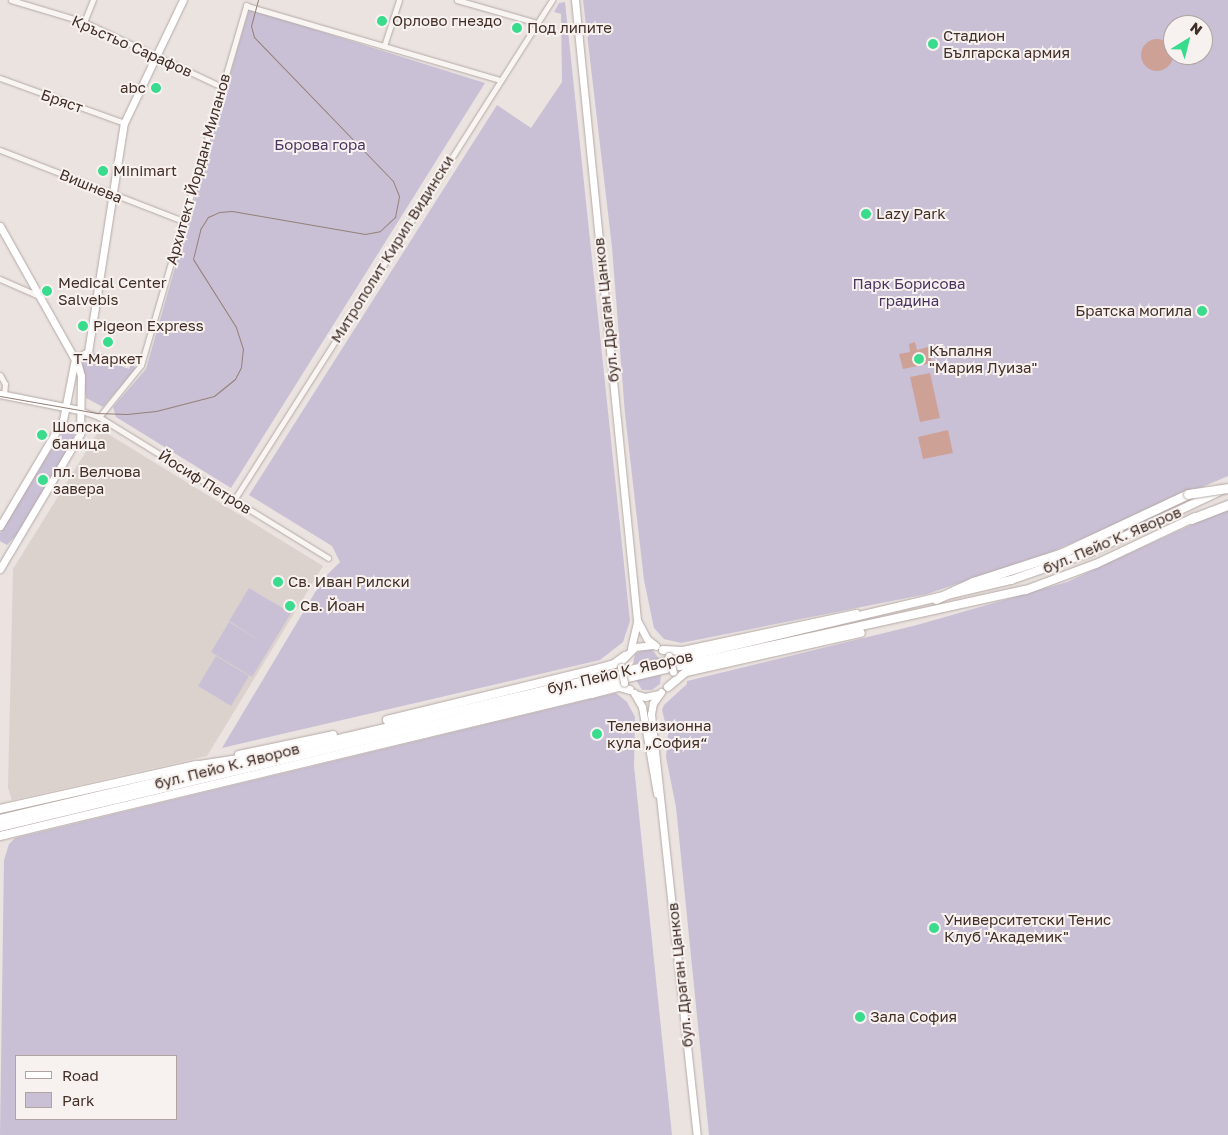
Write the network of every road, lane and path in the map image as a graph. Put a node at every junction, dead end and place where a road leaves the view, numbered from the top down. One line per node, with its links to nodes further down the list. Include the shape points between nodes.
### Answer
1 (12, 0): 10 (street, Кръстьо Сарафов)
2 (93, 0): 10 (street)
3 (183, 0): 13 (street)
4 (252, 0): 9 (street, Архитект Йордан Миланов)
5 (398, 0): 12 (street)
6 (457, 0): 11 (street)
7 (552, 0): 11 (street, Митрополит Кирил Видински)
8 (574, 0): 40 (street, бул. Драган Цанков)
9 (250, 7): 12 (street); 16 (street, Архитект Йордан Миланов, via 246,5)
10 (84, 22): 13 (street, Кръстьо Сарафов)
11 (536, 23): 15 (street, Митрополит Кирил Видински)
12 (384, 46): 15 (street)
13 (156, 54): 16 (street, Кръстьо Сарафов); 17 (street)
14 (0, 78): 17 (street, Бряст)
15 (500, 80): 31 (street, Митрополит Кирил Видински)
16 (222, 87): 20 (street, Архитект Йордан Миланов)
17 (124, 123): 19 (street)
18 (0, 150): 19 (street, Вишнева)
19 (112, 194): 20 (street, Вишнева); 24 (street, via 88,352)
20 (183, 222): 29 (street, Архитект Йордан Миланов, via 141,365)
21 (0, 226): 23 (street)
22 (0, 280): 23 (street)
23 (39, 296): 24 (street)
24 (75, 359): 27 (street); 28 (street, via 81,376)
25 (0, 375): 26 (street, via 5,384)
26 (2, 395): 27 (street)
27 (67, 406): 28 (street); 35 (street, via 54,436)
28 (79, 410): 29 (street, Йосиф Петров); 37 (street, via 80,434)
29 (99, 417): 31 (street, Йосиф Петров)
30 (1228, 488): 38 (main road, бул. Пейо К. Яворов, via 1137,532 1053,567); 38 (highway, bridge, via 1188,494 1062,553 973,582)
31 (234, 500): 36 (street, Йосиф Петров)
32 (1228, 500): 34 (main road, бул. Пейо К. Яворов)
33 (1228, 505): 34 (highway)
34 (1191, 519): 41 (main road, бул. Пейо К. Яворов, via 1059,580)
35 (0, 526)
36 (328, 558)
37 (0, 569)
38 (936, 599): 39 (main road, бул. Пейо К. Яворов)
39 (890, 611): 42 (main road, via 870,611 683,651); 49 (main road, бул. Пейо К. Яворов, via 400,722)
40 (637, 620): 42 (street, бул. Драган Цанков, via 647,639); 43 (street, бул. Драган Цанков, via 634,642)
41 (892, 621): 44 (main road, via 823,643 686,672); 50 (main road, бул. Пейо К. Яворов, via 614,682)
42 (660, 648): 43 (street, via 642,645); 44 (street, bridge, via 669,656 673,672)
43 (626, 654): 45 (street, bridge, via 621,667 624,683); 47 (main road, via 601,668 447,703)
44 (668, 686): 46 (street)
45 (632, 692): 46 (street, via 648,696); 48 (main road, via 618,688); 55 (street, бул. Драган Цанков, via 642,708 649,764)
46 (661, 692): 55 (street, бул. Драган Цанков, via 653,703 651,714)
47 (355, 730): 49 (main road); 51 (main road)
48 (359, 749): 50 (main road); 52 (main road)
49 (292, 751): 51 (main road); 53 (main road, бул. Пейо К. Яворов)
50 (294, 759): 52 (main road); 53 (main road, бул. Пейо К. Яворов)
51 (193, 766): 54 (main road)
52 (197, 790): 58 (main road)
53 (98, 801): 56 (main road, бул. Пейо К. Яворов); 57 (main road, бул. Пейо К. Яворов)
54 (0, 809)
55 (662, 814): 59 (street, бул. Драган Цанков)
56 (0, 819)
57 (0, 827)
58 (0, 836)
59 (697, 1135)

